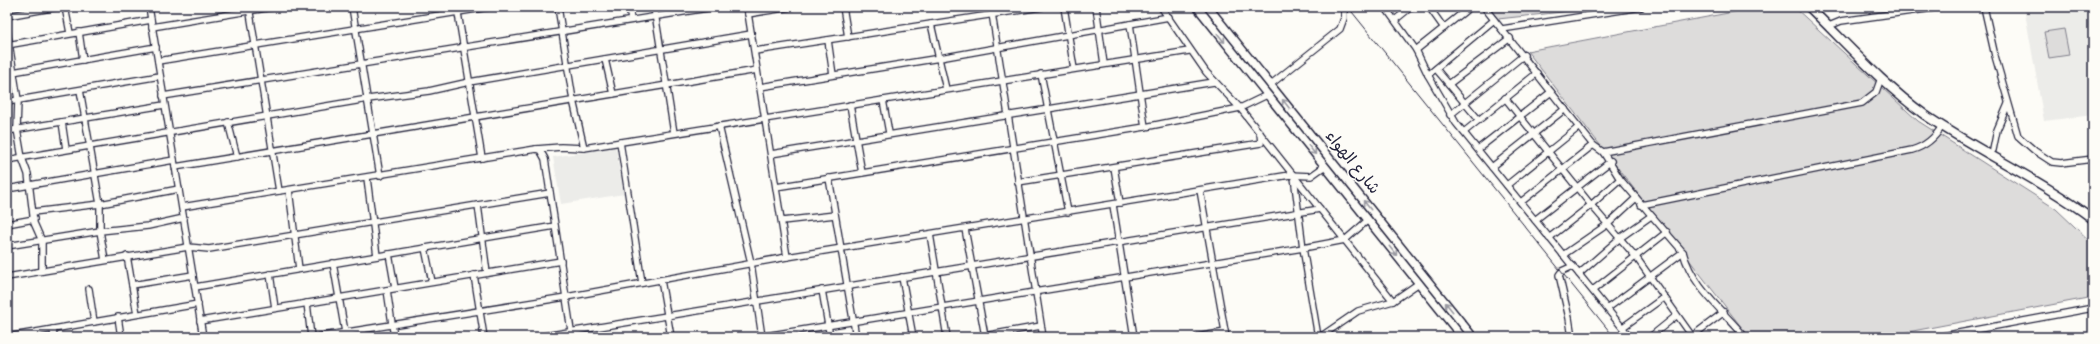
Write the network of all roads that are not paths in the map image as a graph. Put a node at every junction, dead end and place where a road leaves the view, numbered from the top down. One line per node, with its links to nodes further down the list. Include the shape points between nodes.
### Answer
1 (57, 7): 36 (street)
2 (65, 7): 54 (street)
3 (149, 7): 39 (street)
4 (274, 7): 32 (street)
5 (352, 7): 47 (street)
6 (489, 7): 33 (street)
7 (558, 7): 53 (street)
8 (629, 7): 40 (street)
9 (654, 7): 37 (street)
10 (714, 7): 37 (street)
11 (747, 7): 34 (street)
12 (791, 7): 34 (street)
13 (843, 7): 57 (street)
14 (991, 7): 35 (street)
15 (1041, 7): 35 (street)
16 (1064, 7): 56 (street)
17 (1096, 7): 49 (street)
18 (1161, 7): 38 (street)
19 (1198, 7): 104 (main road, شارع الهواء, one-way to 104)
20 (1208, 7): 95 (main road, شارع الهواء)
21 (1344, 7): 95 (street, via 1340,29)
22 (1385, 7): 41 (street)
23 (1411, 7): 41 (street)
24 (1428, 7): 48 (street)
25 (1470, 7): 48 (street)
26 (1484, 7): 42 (street)
27 (1641, 7): 50 (street)
28 (1809, 7): 45 (highway)
29 (1816, 7): 45 (highway)
30 (1941, 7): 45 (street)
31 (1984, 7): 113 (street)
32 (249, 9): 46 (street); 61 (street)
33 (457, 9): 47 (street); 64 (street)
34 (748, 14): 55 (street)
35 (992, 14): 43 (street); 63 (street)
36 (7, 16)
37 (655, 16): 40 (street); 65 (street)
38 (1169, 17): 44 (street); 68 (street)
39 (151, 20): 46 (street); 52 (street)
40 (631, 20): 53 (street)
41 (1395, 20): 66 (street)
42 (1494, 20): 50 (street); 79 (street)
43 (931, 24): 57 (street); 70 (street)
44 (1130, 24): 49 (street); 73 (street)
45 (1831, 25): 88 (highway); 152 (highway, via 1912,98 1944,121)
46 (152, 27): 62 (street)
47 (356, 28): 61 (street); 75 (street)
48 (1444, 28): 66 (street)
49 (1099, 29): 56 (street); 76 (street)
50 (1502, 29): 58 (street)
51 (7, 30): 60 (street)
52 (79, 32): 54 (street); 72 (street)
53 (562, 32): 64 (street); 77 (street)
54 (70, 33): 60 (street)
55 (751, 34): 65 (street); 67 (street)
56 (1069, 34): 63 (street); 78 (street)
57 (848, 37): 59 (street)
58 (1510, 38): 69 (street); 93 (street)
59 (828, 40): 67 (street); 85 (street)
60 (8, 45): 81 (street)
61 (255, 45): 74 (street); 89 (street)
62 (156, 47): 72 (street); 74 (street)
63 (997, 47): 70 (street); 90 (street)
64 (463, 48): 75 (street); 91 (street)
65 (660, 50): 71 (street); 94 (street)
66 (1416, 50): 87 (street)
67 (755, 51): 80 (street)
68 (1189, 51): 73 (street); 92 (street)
69 (1524, 55): 83 (street); 112 (street)
70 (940, 58): 85 (street); 99 (street)
71 (606, 59): 77 (street); 103 (street)
72 (83, 60): 81 (street)
73 (1135, 60): 76 (street); 101 (street)
74 (158, 61): 86 (street)
75 (362, 64): 89 (street); 107 (street)
76 (1104, 64): 78 (street)
77 (568, 65): 91 (street); 109 (street)
78 (1074, 69): 84 (street)
79 (1436, 69): 87 (street); 93 (street)
80 (757, 70): 94 (street); 97 (street)
81 (15, 71): 82 (street); 108 (street)
82 (7, 73)
83 (1537, 73): 102 (street); 106 (street)
84 (1040, 74): 90 (street); 116 (street)
85 (833, 75): 97 (street)
86 (160, 76): 100 (street); 105 (street)
87 (1428, 76): 120 (street)
88 (1881, 78): 96 (highway); 98 (street)
89 (261, 80): 105 (street); 121 (street)
90 (1002, 81): 99 (street); 119 (street)
91 (469, 82): 107 (street, via 429,91); 123 (street)
92 (1214, 82): 101 (street); 117 (street)
93 (1449, 84): 112 (street)
94 (667, 85): 103 (street); 136 (street)
95 (1270, 85): 326 (main road, شارع الهواء, one-way to 95)
96 (1889, 85): 98 (street); 130 (highway)
97 (760, 87): 125 (street)
98 (1879, 88): 155 (street, via 1871,98 1862,103)
99 (946, 89): 110 (street)
100 (80, 90): 108 (street); 124 (street)
101 (1140, 92): 116 (street); 131 (street)
102 (1551, 92): 118 (street); 122 (street)
103 (613, 94): 109 (street)
104 (1267, 95): 117 (street); 164 (main road, شارع الهواء, one-way to 164)
105 (163, 96): 114 (street)
106 (1505, 98): 122 (street); 126 (street)
107 (368, 99): 121 (street); 140 (street)
108 (18, 100): 111 (street); 133 (street)
109 (574, 100): 123 (street); 147 (street)
110 (883, 100): 115 (street); 137 (street)
111 (7, 102)
112 (1464, 103): 120 (street); 126 (street)
113 (2008, 104): 152 (street, via 1997,130); 160 (street, via 2018,136 2035,151 2056,163)
114 (164, 105): 124 (street); 139 (street)
115 (850, 105): 125 (street); 142 (street)
116 (1047, 107): 119 (street); 143 (street)
117 (1240, 108): 131 (street); 138 (street)
118 (1565, 109): 132 (street); 141 (street)
119 (1007, 114): 137 (street); 148 (street)
120 (1450, 115): 135 (street)
121 (267, 116): 128 (street); 153 (street)
122 (1520, 116): 141 (street); 151 (street)
123 (475, 117): 140 (street); 159 (street)
124 (84, 119): 127 (street); 146 (street)
125 (765, 119): 129 (street); 156 (street)
126 (1479, 120): 135 (street)
127 (62, 122): 133 (street); 150 (street)
128 (228, 122): 139 (street); 157 (street)
129 (719, 126): 136 (street); 242 (street)
130 (1942, 126): 195 (street, via 1923,147 1912,150); 207 (highway, via 2058,194)
131 (1145, 127): 143 (street)
132 (1579, 127): 145 (street); 154 (street)
133 (17, 129): 134 (street); 158 (street)
134 (7, 131)
135 (1464, 132): 151 (street)
136 (674, 133): 144 (street)
137 (889, 133): 142 (street)
138 (1260, 133): 166 (street, via 1261,143); 172 (street)
139 (169, 134): 146 (street); 162 (street)
140 (373, 134): 153 (street); 173 (street)
141 (1534, 134): 154 (street); 167 (street)
142 (856, 139): 156 (street); 169 (street)
143 (1054, 141): 148 (street); 171 (street)
144 (620, 142): 147 (street); 261 (street)
145 (1593, 144): 155 (street); 168 (street)
146 (90, 147): 150 (street); 170 (street)
147 (584, 148): 149 (street)
148 (1013, 148): 169 (street); 177 (street)
149 (536, 149): 159 (street); 187 (street, via 543,154)
150 (66, 150): 158 (street)
151 (1478, 150): 167 (street)
152 (1993, 150): 201 (highway, via 2060,190)
153 (272, 151): 157 (street); 186 (street)
154 (1548, 152): 168 (street); 179 (street)
155 (1603, 152): 163 (street)
156 (771, 154): 180 (street)
157 (237, 157): 165 (street)
158 (22, 158): 161 (street); 178 (street)
159 (482, 158): 173 (street)
160 (2093, 159)
161 (7, 160)
162 (174, 160): 165 (street); 170 (street)
163 (1610, 161): 176 (street); 181 (street)
164 (1325, 166): 172 (street, via 1311,176); 208 (main road, شارع الهواء)
165 (175, 167): 183 (street)
166 (1114, 167): 171 (street); 190 (street)
167 (1492, 167): 179 (street)
168 (1563, 170): 181 (street); 189 (street)
169 (862, 173): 175 (street)
170 (94, 174): 178 (street); 191 (street)
171 (1060, 175): 177 (street); 199 (street)
172 (1293, 175): 185 (street); 197 (street); 200 (street)
173 (380, 176): 174 (street)
174 (367, 178): 184 (street); 211 (street)
175 (829, 178): 180 (street); 202 (street)
176 (1620, 179): 188 (street); 194 (street)
177 (1018, 182): 206 (street)
178 (30, 184): 182 (street); 198 (street)
179 (1507, 185): 189 (street)
180 (776, 187): 210 (street)
181 (1576, 187): 194 (street); 209 (street)
182 (7, 189)
183 (179, 189): 191 (street); 196 (street)
184 (289, 190): 186 (street); 220 (street)
185 (1200, 190): 190 (street); 215 (street)
186 (279, 191): 196 (street)
187 (550, 193): 192 (street); 214 (street)
188 (1636, 198): 195 (street); 213 (street)
189 (1521, 202): 209 (street)
190 (1120, 203): 193 (street)
191 (100, 204): 198 (street); 217 (street)
192 (478, 205): 211 (street); 221 (street)
193 (1113, 205): 199 (street); 226 (street)
194 (1591, 205): 213 (street); 222 (street)
195 (1642, 205): 203 (street)
196 (182, 207): 204 (street)
197 (1320, 209): 200 (street); 224 (street)
198 (33, 212): 205 (street)
199 (1068, 212): 206 (street)
200 (1299, 212): 215 (street); 230 (street)
201 (2093, 214)
202 (835, 215): 210 (street); 231 (street)
203 (1651, 216): 218 (street); 223 (street)
204 (184, 218): 217 (street, via 148,226); 228 (street)
205 (34, 219): 212 (street); 225 (street)
206 (1024, 219): 216 (street); 237 (street)
207 (2093, 219)
208 (1368, 220): 224 (street); 262 (main road, شارع الهواء, one-way to 262)
209 (1535, 220): 222 (street)
210 (782, 221): 238 (street)
211 (373, 222): 220 (street); 236 (street)
212 (7, 224)
213 (1608, 224): 223 (street); 234 (street)
214 (555, 226): 221 (street); 241 (street)
215 (1206, 227): 226 (street); 243 (street)
216 (965, 229): 219 (street); 245 (street)
217 (100, 231): 225 (street); 240 (street)
218 (1667, 232): 232 (street); 239 (street)
219 (930, 234): 231 (street); 249 (street)
220 (295, 235): 228 (street, via 209,249); 247 (street)
221 (482, 238): 229 (street); 250 (street)
222 (1550, 238): 234 (street)
223 (1620, 238): 239 (street); 252 (street)
224 (1345, 240): 230 (street); 277 (street)
225 (42, 241): 227 (street); 248 (street)
226 (1119, 242): 237 (street); 257 (street)
227 (7, 246)
228 (188, 247): 235 (street); 253 (street)
229 (425, 248): 233 (street); 260 (street)
230 (1303, 248): 243 (street); 324 (street)
231 (841, 249): 238 (street); 264 (street)
232 (1683, 252): 258 (street); 285 (street, via 1699,285 1709,299)
233 (389, 254): 236 (street); 266 (street)
234 (1564, 255): 246 (street)
235 (127, 256): 240 (street); 263 (street)
236 (377, 256): 244 (street)
237 (1030, 256): 245 (street); 271 (street)
238 (787, 257): 242 (street)
239 (1636, 257): 258 (street); 270 (street)
240 (105, 260): 248 (street)
241 (561, 261): 250 (street); 272 (street)
242 (752, 263): 259 (street); 275 (street)
243 (1213, 263): 257 (street); 302 (street)
244 (333, 264): 247 (street); 273 (street)
245 (972, 266): 249 (street); 276 (street)
246 (1572, 266): 252 (street); 327 (street, via 1559,275)
247 (299, 269): 251 (street)
248 (42, 271): 255 (street)
249 (936, 272): 256 (street); 280 (street)
250 (487, 273): 254 (street)
251 (270, 274): 265 (street); 281 (street)
252 (1579, 274): 270 (street)
253 (193, 275): 263 (street); 265 (street)
254 (474, 275): 260 (street); 284 (street)
255 (7, 277)
256 (902, 277): 264 (street); 286 (street)
257 (1124, 277): 271 (street); 322 (street)
258 (1651, 277): 274 (street); 282 (street)
259 (660, 280): 261 (street); 288 (street)
260 (432, 282): 266 (street)
261 (642, 283): 272 (street)
262 (1419, 283): 277 (street); 325 (main road, شارع الهواء)
263 (132, 285): 287 (street)
264 (847, 286): 269 (street); 293 (street)
265 (195, 287): 279 (street)
266 (395, 288): 268 (street)
267 (89, 289): 292 (street)
268 (387, 290): 273 (street); 294 (street)
269 (822, 290): 275 (street); 295 (street)
270 (1593, 290): 282 (street)
271 (1036, 292): 276 (street); 296 (street)
272 (566, 297): 284 (street); 300 (street)
273 (339, 298): 278 (street); 299 (street)
274 (1663, 298): 289 (street); 297 (street)
275 (757, 301): 288 (street); 315 (street)
276 (980, 301): 280 (street); 304 (street)
277 (1393, 301): 324 (street, via 1358,311)
278 (307, 303): 281 (street); 309 (street)
279 (198, 304): 287 (street); 291 (street)
280 (941, 307): 286 (street); 319 (street)
281 (275, 308): 291 (street)
282 (1608, 308): 297 (street)
283 (2093, 308): 332 (street)
284 (480, 311): 294 (street); 312 (street)
285 (1724, 312): 330 (street); 331 (street)
286 (908, 313): 293 (street); 318 (street)
287 (137, 314): 290 (street)
288 (667, 316): 300 (street); 314 (street)
289 (1676, 316): 329 (street); 330 (street)
290 (118, 317): 292 (street); 307 (street)
291 (200, 321): 303 (street)
292 (94, 322): 298 (street)
293 (853, 322): 295 (street); 317 (street)
294 (392, 325): 299 (street); 311 (street)
295 (828, 326): 301 (street); 316 (street)
296 (1042, 326): 304 (street); 321 (street)
297 (1623, 327): 328 (street)
298 (52, 329): 305 (street); 306 (street)
299 (346, 332): 310 (street)
300 (572, 334): 313 (street)
301 (795, 334): 315 (street)
302 (1226, 335): 323 (street)
303 (203, 336): 308 (street)
304 (985, 336): 320 (street)
305 (7, 337)
306 (54, 337)
307 (121, 337)
308 (193, 337)
309 (311, 337)
310 (316, 337)
311 (394, 337)
312 (484, 337)
313 (538, 337)
314 (671, 337)
315 (761, 337)
316 (830, 337)
317 (856, 337)
318 (913, 337)
319 (947, 337)
320 (978, 337)
321 (1043, 337)
322 (1134, 337)
323 (1197, 337)
324 (1319, 337)
325 (1462, 337)
326 (1473, 337)
327 (1572, 337)
328 (1630, 337)
329 (1650, 337)
330 (1691, 337)
331 (1745, 337)
332 (1937, 337)

